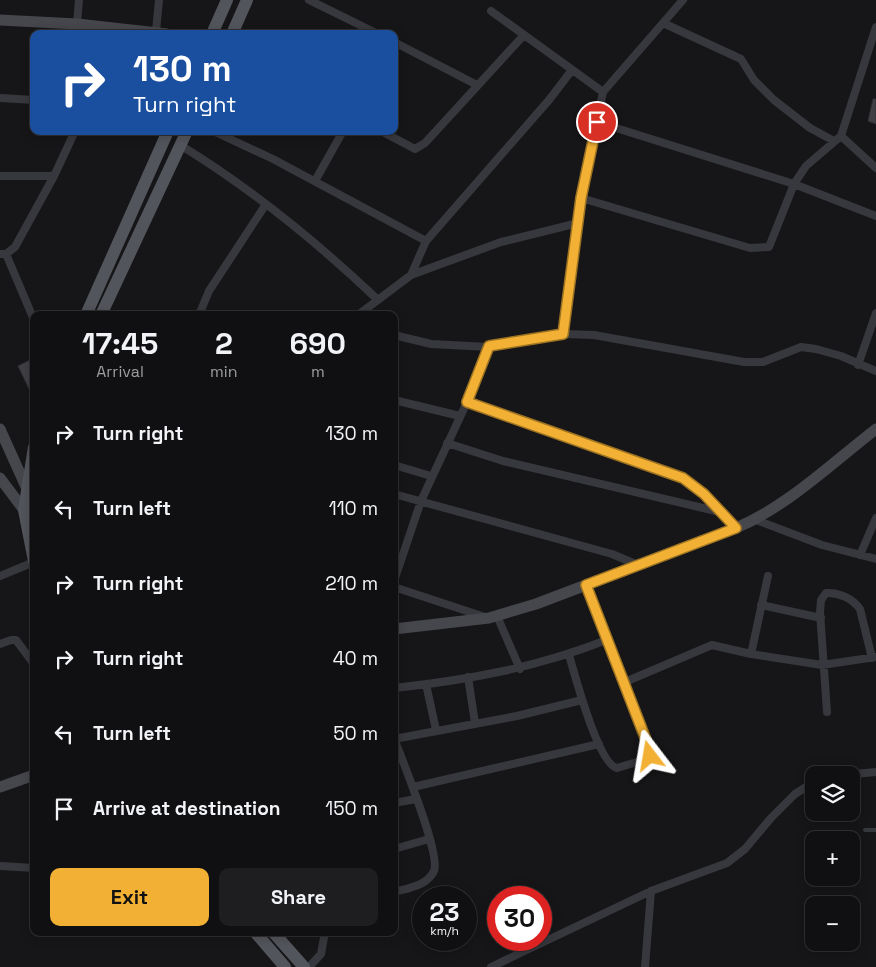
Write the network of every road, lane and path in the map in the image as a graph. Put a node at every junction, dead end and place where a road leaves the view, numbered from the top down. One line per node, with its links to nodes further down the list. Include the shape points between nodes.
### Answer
1 (79, 0): 10 (street)
2 (159, 0): 13 (street)
3 (227, 0): 14 (main road)
4 (247, 0): 15 (main road)
5 (309, 0): 16 (street)
6 (683, 0): 9 (street)
7 (491, 11): 17 (street)
8 (0, 20): 10 (street)
9 (663, 23): 22 (street); 32 (street, via 741,59 754,80 774,100 810,128)
10 (77, 24): 12 (street)
11 (876, 27): 18 (street)
12 (140, 30)
13 (161, 30)
14 (214, 30)
15 (234, 30)
16 (370, 30)
17 (524, 35): 20 (street); 21 (street)
18 (874, 42): 32 (street)
19 (398, 44): 21 (street)
20 (572, 70): 22 (street); 43 (street)
21 (477, 85): 31 (street, via 425,143 414,150)
22 (603, 92): 25 (street)
23 (0, 98): 24 (street)
24 (30, 100)
25 (597, 122): 38 (street); 39 (street)
26 (73, 135): 36 (street)
27 (166, 135): 48 (main road)
28 (185, 135): 33 (main road)
29 (222, 135): 37 (street)
30 (342, 135): 37 (street)
31 (389, 135)
32 (838, 139): 34 (street); 38 (street, via 806,166)
33 (180, 145): 40 (street, via 232,177); 49 (main road)
34 (876, 168)
35 (0, 176): 36 (street)
36 (54, 176): 44 (street, via 15,247)
37 (315, 180): 43 (street)
38 (794, 184): 39 (street, via 774,241 769,248 761,249); 41 (street)
39 (581, 198): 42 (street)
40 (266, 204): 46 (street, via 334,258); 50 (street, via 210,291)
41 (876, 216)
42 (578, 222): 45 (street, via 501,242); 53 (street)
43 (426, 241): 45 (street)
44 (3, 254): 47 (street)
45 (412, 275): 46 (street)
46 (378, 300): 51 (street)
47 (30, 311)
48 (88, 311)
49 (103, 311)
50 (201, 311)
51 (363, 311)
52 (876, 313): 56 (street)
53 (563, 334): 55 (street); 56 (street, via 594,335 744,362 763,362 801,347 841,356)
54 (398, 336): 55 (street, via 431,344)
55 (489, 346): 59 (street)
56 (858, 365): 57 (street)
57 (876, 371)
58 (398, 401): 60 (street)
59 (467, 402): 60 (street); 70 (street, via 683,478)
60 (460, 416): 63 (street)
61 (0, 429): 67 (street)
62 (876, 429): 73 (street)
63 (447, 444): 65 (street); 70 (street, via 503,461)
64 (398, 466): 65 (street)
65 (431, 476): 69 (street)
66 (0, 478): 71 (street)
67 (30, 491): 71 (main road)
68 (398, 495): 69 (street)
69 (421, 501): 78 (street, via 612,554); 79 (street)
70 (720, 512): 74 (street)
71 (29, 513)
72 (876, 518): 75 (street)
73 (756, 520): 74 (street); 75 (street)
74 (736, 528): 78 (street)
75 (860, 556): 76 (street)
76 (876, 559)
77 (30, 563): 80 (street)
78 (638, 565): 82 (street)
79 (398, 569)
80 (0, 576)
81 (768, 576): 84 (street)
82 (586, 585): 85 (street); 88 (street)
83 (398, 588): 85 (street)
84 (762, 605): 86 (street); 90 (street)
85 (493, 617): 87 (street); 95 (street)
86 (821, 618): 92 (street, via 821,600 826,593 842,596 856,604 863,617); 94 (street)
87 (398, 629)
88 (609, 639): 91 (street); 97 (street)
89 (0, 644): 93 (street, via 16,640)
90 (751, 654): 94 (street); 97 (street, via 712,645)
91 (569, 655): 95 (street); 100 (street)
92 (874, 658): 94 (street)
93 (30, 659)
94 (822, 665): 101 (street)
95 (520, 669): 96 (street)
96 (468, 677): 98 (street); 102 (street)
97 (625, 682): 105 (street, via 650,756 644,761 613,767)
98 (426, 684): 99 (street); 103 (street)
99 (398, 688)
100 (582, 700): 102 (street, via 517,716); 105 (street)
101 (827, 712)
102 (475, 722): 103 (street)
103 (436, 730): 104 (street)
104 (398, 738)
105 (599, 744): 111 (street)
106 (398, 749): 111 (street)
107 (876, 772): 108 (street)
108 (860, 774)
109 (30, 776): 110 (street)
110 (0, 786)
111 (413, 787): 113 (street)
112 (805, 788): 122 (street, via 727,863)
113 (416, 799): 114 (street); 117 (street)
114 (398, 802)
115 (865, 830): 116 (lane)
116 (876, 830)
117 (429, 839): 118 (street); 121 (street, via 436,857 434,872 420,885)
118 (398, 848)
119 (0, 866): 120 (street)
120 (30, 868)
121 (398, 891)
122 (651, 891): 129 (street); 130 (street)
123 (258, 936): 126 (main road)
124 (277, 936): 127 (main road)
125 (324, 936): 128 (street, via 321,954)
126 (285, 967)
127 (304, 967)
128 (308, 967)
129 (490, 967)
130 (644, 967)

